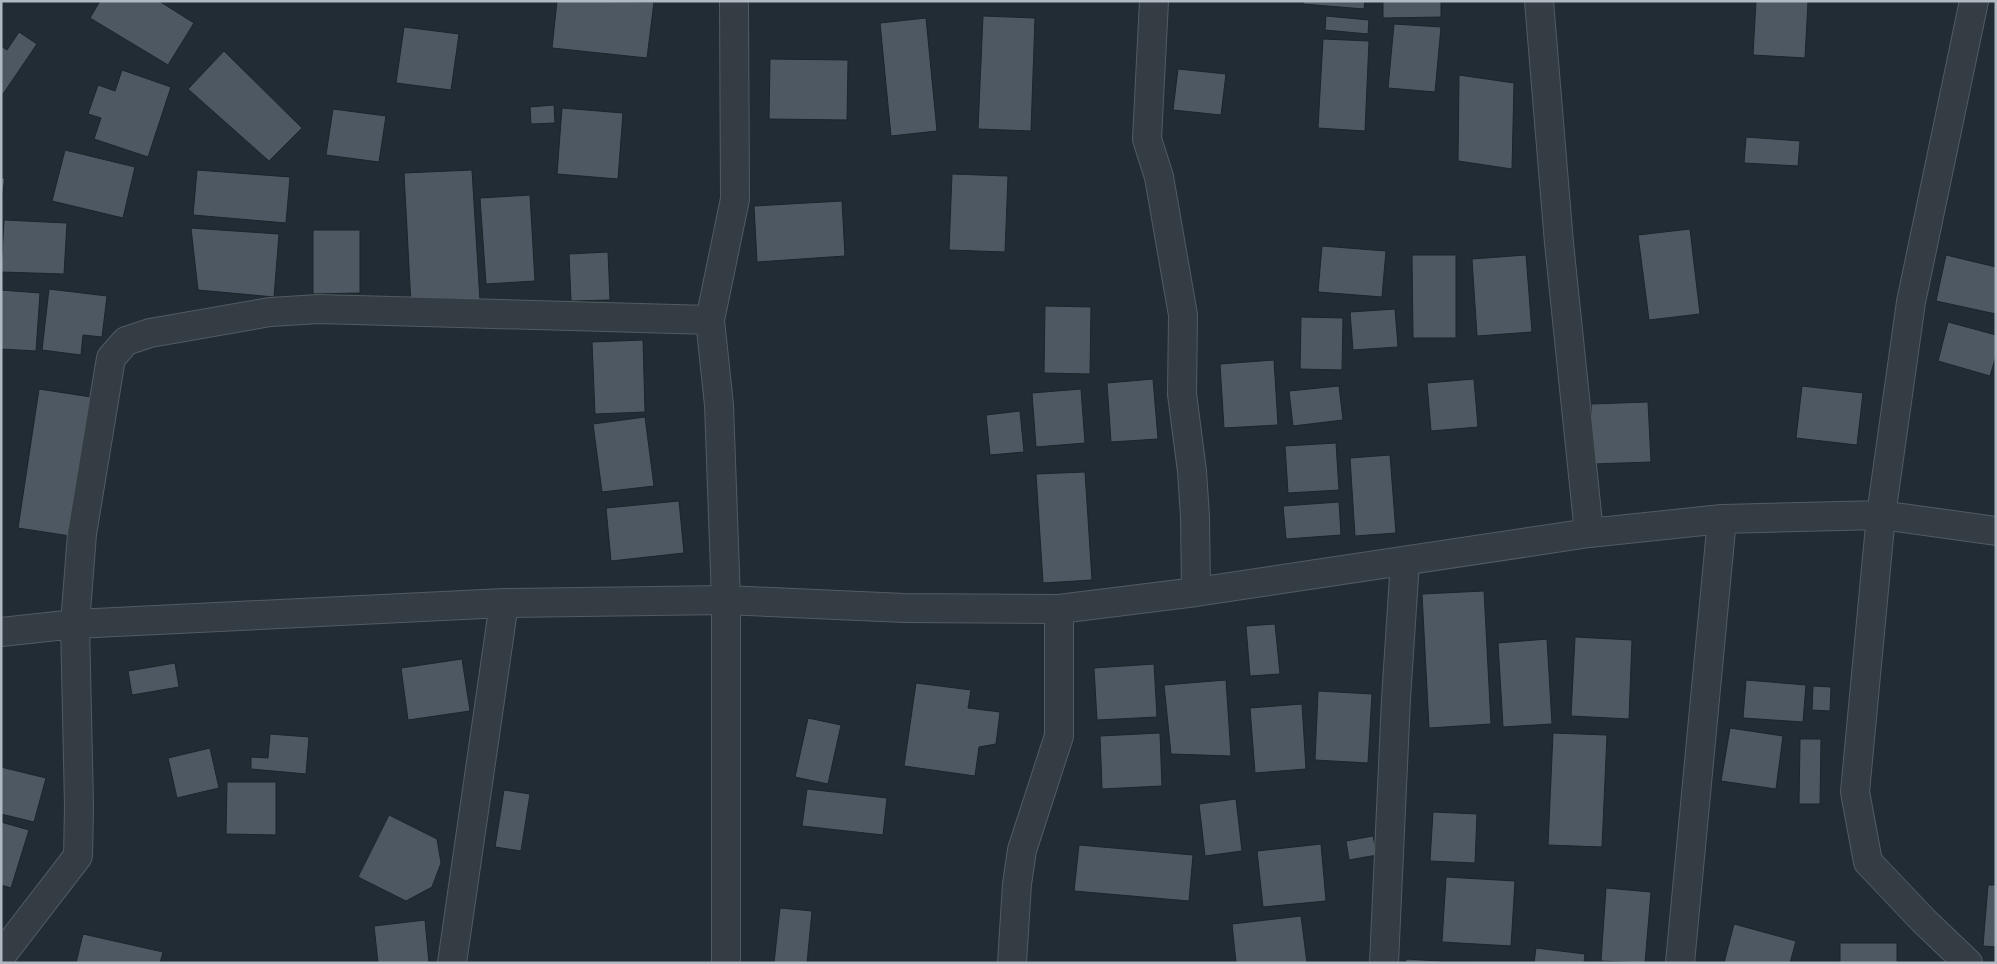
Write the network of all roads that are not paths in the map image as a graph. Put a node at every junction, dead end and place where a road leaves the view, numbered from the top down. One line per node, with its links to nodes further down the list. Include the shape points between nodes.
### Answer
1 (734, 1): 5 (street, via 735,199)
2 (1154, 1): 11 (street, via 1147,139 1159,177 1184,315 1182,394 1192,471)
3 (1539, 1): 9 (street)
4 (1974, 1): 6 (street, via 1912,302)
5 (710, 320): 12 (street, via 719,405); 15 (street, via 319,309 270,312 126,340 111,358 82,534)
6 (1881, 515): 7 (street); 8 (street); 23 (street, via 1855,792 1868,862)
7 (1722, 520): 9 (street); 22 (street)
8 (1996, 531)
9 (1589, 534): 10 (street)
10 (1404, 561): 11 (street); 21 (street)
11 (1196, 592): 14 (street)
12 (726, 600): 13 (street); 14 (street, via 904,608); 19 (street)
13 (504, 603): 15 (street); 18 (street)
14 (1059, 609): 20 (street, via 1059,736 1022,850)
15 (75, 624): 16 (street); 17 (street, via 78,856)
16 (1, 632)
17 (1, 956)
18 (452, 963)
19 (726, 963)
20 (1012, 963)
21 (1384, 963)
22 (1680, 963)
23 (1968, 963)

